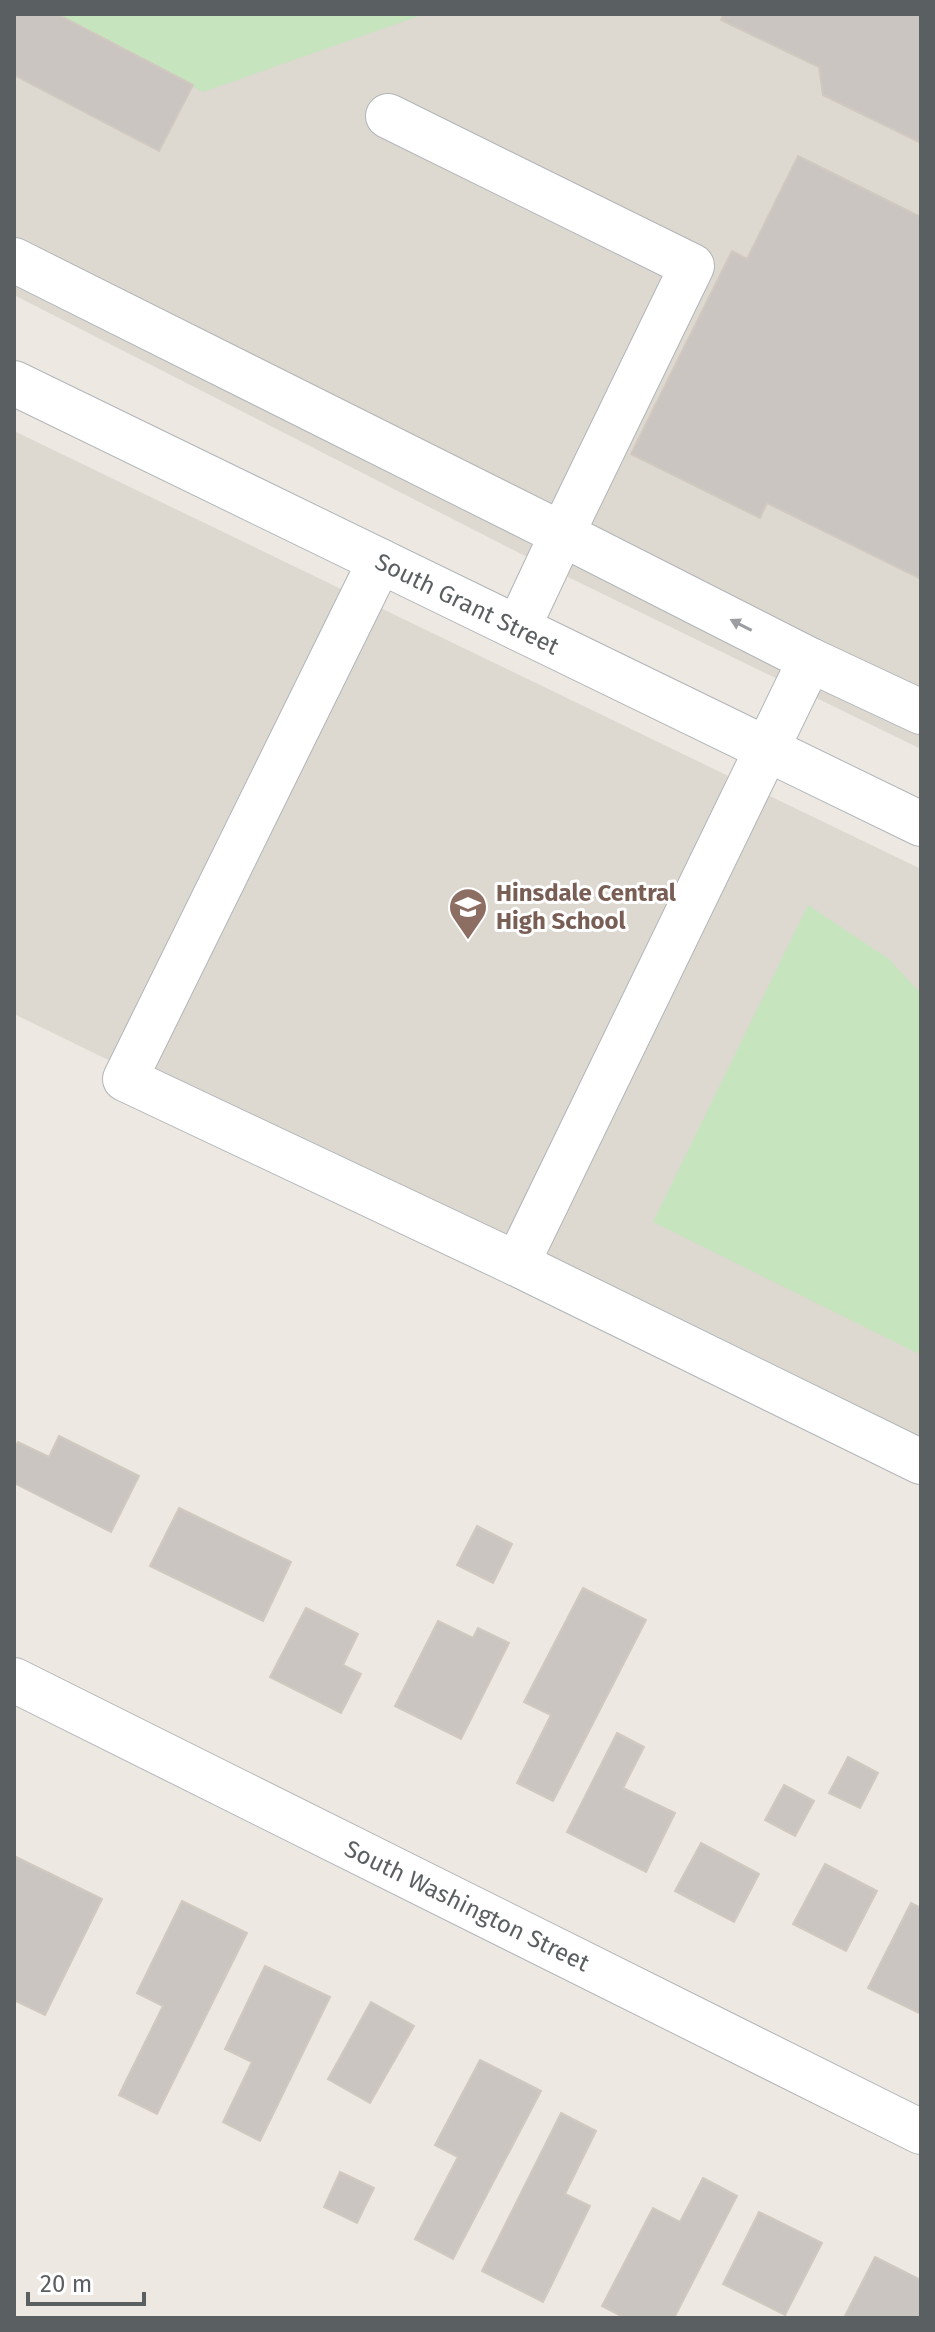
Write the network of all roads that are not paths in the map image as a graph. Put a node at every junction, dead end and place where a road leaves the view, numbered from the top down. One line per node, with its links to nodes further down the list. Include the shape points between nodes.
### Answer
1 (388, 116): 4 (street, via 692,266)
2 (14, 260): 4 (street)
3 (14, 383): 5 (street, South Grant Street)
4 (562, 534): 6 (street); 7 (street, one-way to 4)
5 (380, 561): 6 (street, South Grant Street); 11 (street, via 125,1079)
6 (518, 628): 9 (street, South Grant Street)
7 (810, 660): 8 (street); 9 (street)
8 (921, 712)
9 (766, 749): 10 (street, South Grant Street); 11 (street)
10 (921, 824)
11 (517, 1264): 12 (street)
12 (921, 1462)
13 (14, 1680): 14 (street, South Washington Street)
14 (921, 2132)

